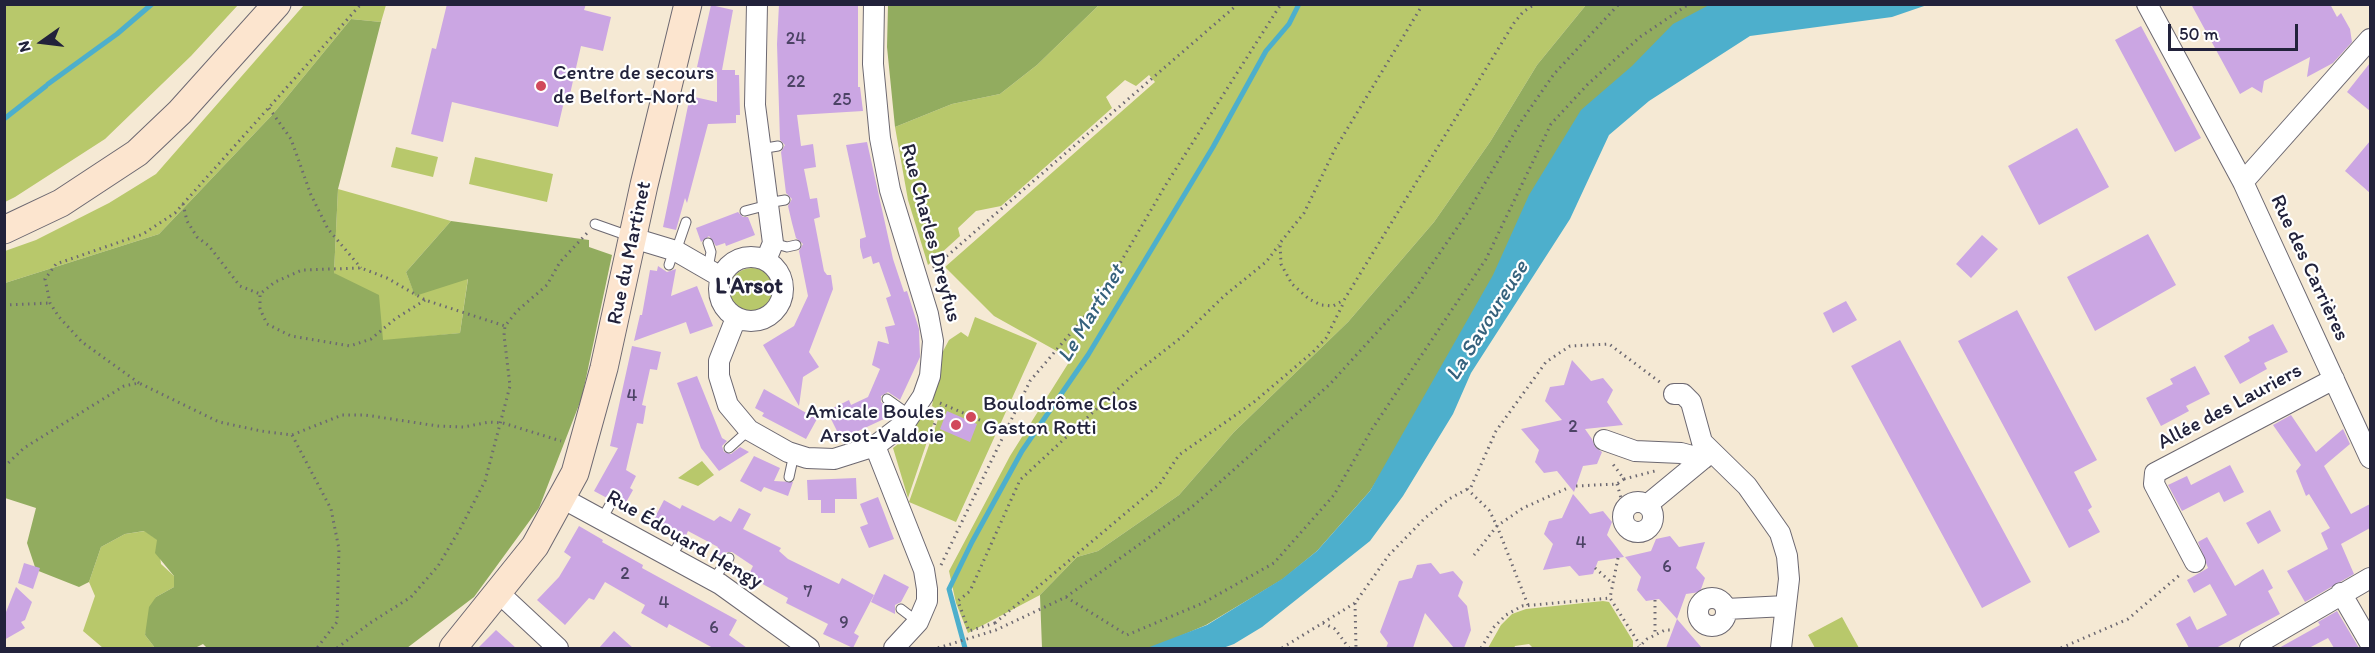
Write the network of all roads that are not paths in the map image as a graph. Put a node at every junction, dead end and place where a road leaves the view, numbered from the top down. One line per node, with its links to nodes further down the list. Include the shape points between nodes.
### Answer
1 (277, 4): 12 (main road, via 180,112 136,153 61,203)
2 (688, 4): 13 (main road, Rue du Martinet)
3 (757, 4): 8 (street, via 755,105 769,148)
4 (874, 4): 23 (street, Rue Charles Dreyfus, via 873,64 880,138 890,190 932,328 930,376)
5 (2147, 4): 7 (street, Rue des Carrières)
6 (2370, 39): 7 (street)
7 (2243, 182): 20 (street, Rue des Carrières)
8 (774, 202): 9 (lane); 16 (street)
9 (746, 211)
10 (686, 222): 17 (lane)
11 (595, 224): 13 (lane)
12 (4, 230)
13 (633, 238): 17 (street); 32 (main road, Rue du Martinet, via 583,448)
14 (708, 243): 18 (lane)
15 (796, 245): 16 (lane)
16 (770, 252): 18 (street, via 745,257); 19 (street, via 781,276 782,299 777,309 758,321)
17 (673, 256): 18 (street)
18 (715, 273): 19 (street, via 719,296 728,313)
19 (736, 318): 24 (street, Rue Charles Dreyfus, via 719,361 719,376 728,405)
20 (2334, 379): 30 (street, Rue des Carrières); 35 (street, Allée des Lauriers, via 2155,473 2154,484)
21 (1674, 394): 29 (street, via 1683,394 1691,402)
22 (887, 399): 23 (lane)
23 (910, 416): 26 (street, Rue Charles Dreyfus)
24 (749, 430): 27 (lane); 28 (street, Rue Charles Dreyfus)
25 (1604, 440): 29 (street, via 1635,451)
26 (875, 446): 28 (street, Rue Charles Dreyfus, via 834,459); 43 (street, via 924,570 927,601)
27 (729, 448)
28 (794, 454): 31 (lane)
29 (1707, 456): 33 (street, via 1647,505 1635,502); 40 (street, via 1747,486 1780,533 1787,556)
30 (2370, 458)
31 (789, 477)
32 (562, 498): 37 (street, Rue Édouard Hengy, via 606,511 676,549); 39 (main road, Rue du Martinet, via 535,546)
33 (1625, 513)
34 (729, 558): 37 (lane)
35 (2195, 562)
36 (2370, 578): 38 (street)
37 (713, 580): 48 (street, Rue Édouard Hengy)
38 (2341, 593): 44 (street); 51 (street)
39 (490, 603): 45 (main road); 46 (main road, Rue du Martinet); 47 (street)
40 (1786, 606): 42 (street); 50 (street)
41 (901, 609): 43 (lane)
42 (1726, 609)
43 (918, 622): 49 (street)
44 (2370, 644)
45 (432, 648)
46 (453, 648)
47 (558, 648)
48 (809, 648)
49 (894, 648)
50 (1781, 648)
51 (2250, 648)

